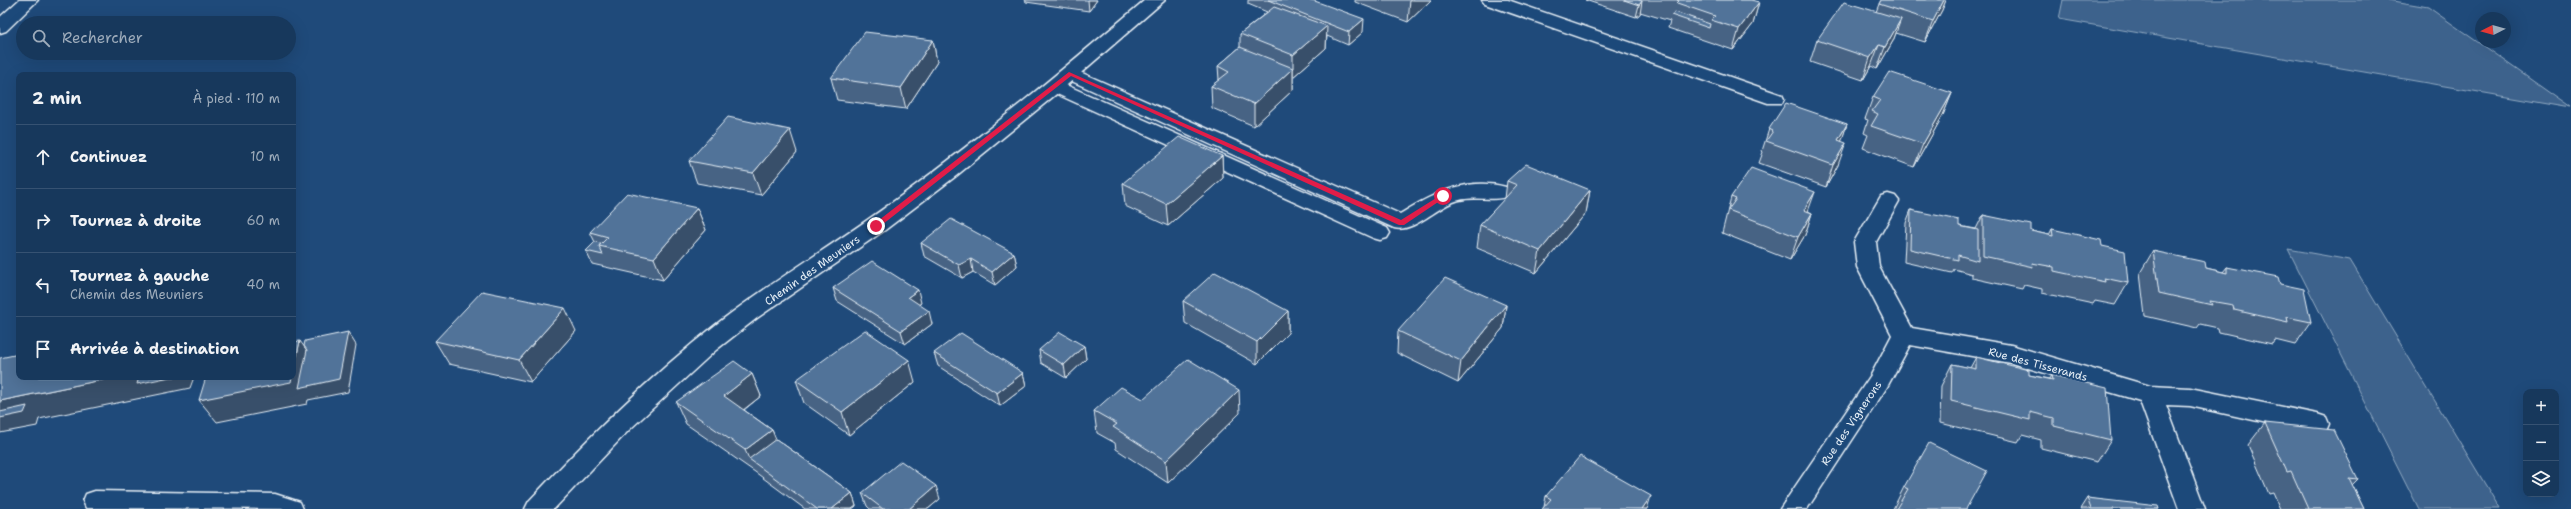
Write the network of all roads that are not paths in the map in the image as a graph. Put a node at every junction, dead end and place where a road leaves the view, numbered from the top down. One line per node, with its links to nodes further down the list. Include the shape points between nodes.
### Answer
1 (30, 0): 4 (street)
2 (1156, 0): 5 (street, Chemin des Meuniers)
3 (1491, 0): 6 (lane)
4 (0, 27)
5 (1063, 80): 7 (lane, via 1401,223 1443,196 1472,189); 9 (lane); 15 (street, Chemin des Meuniers, via 876,226 789,284 710,343 643,400)
6 (1775, 99)
7 (1499, 192)
8 (1888, 201): 10 (street, via 1865,242 1868,267)
9 (1380, 233)
10 (1904, 334): 11 (street, Rue des Tisserands, via 2010,354); 16 (street, Rue des Vignerons, via 1879,381)
11 (2150, 395): 12 (street, Rue des Tisserands, via 2190,397); 17 (street)
12 (2316, 424)
13 (95, 501): 14 (lane, via 275,504)
14 (292, 509)
15 (538, 509)
16 (1793, 509)
17 (2192, 509)

